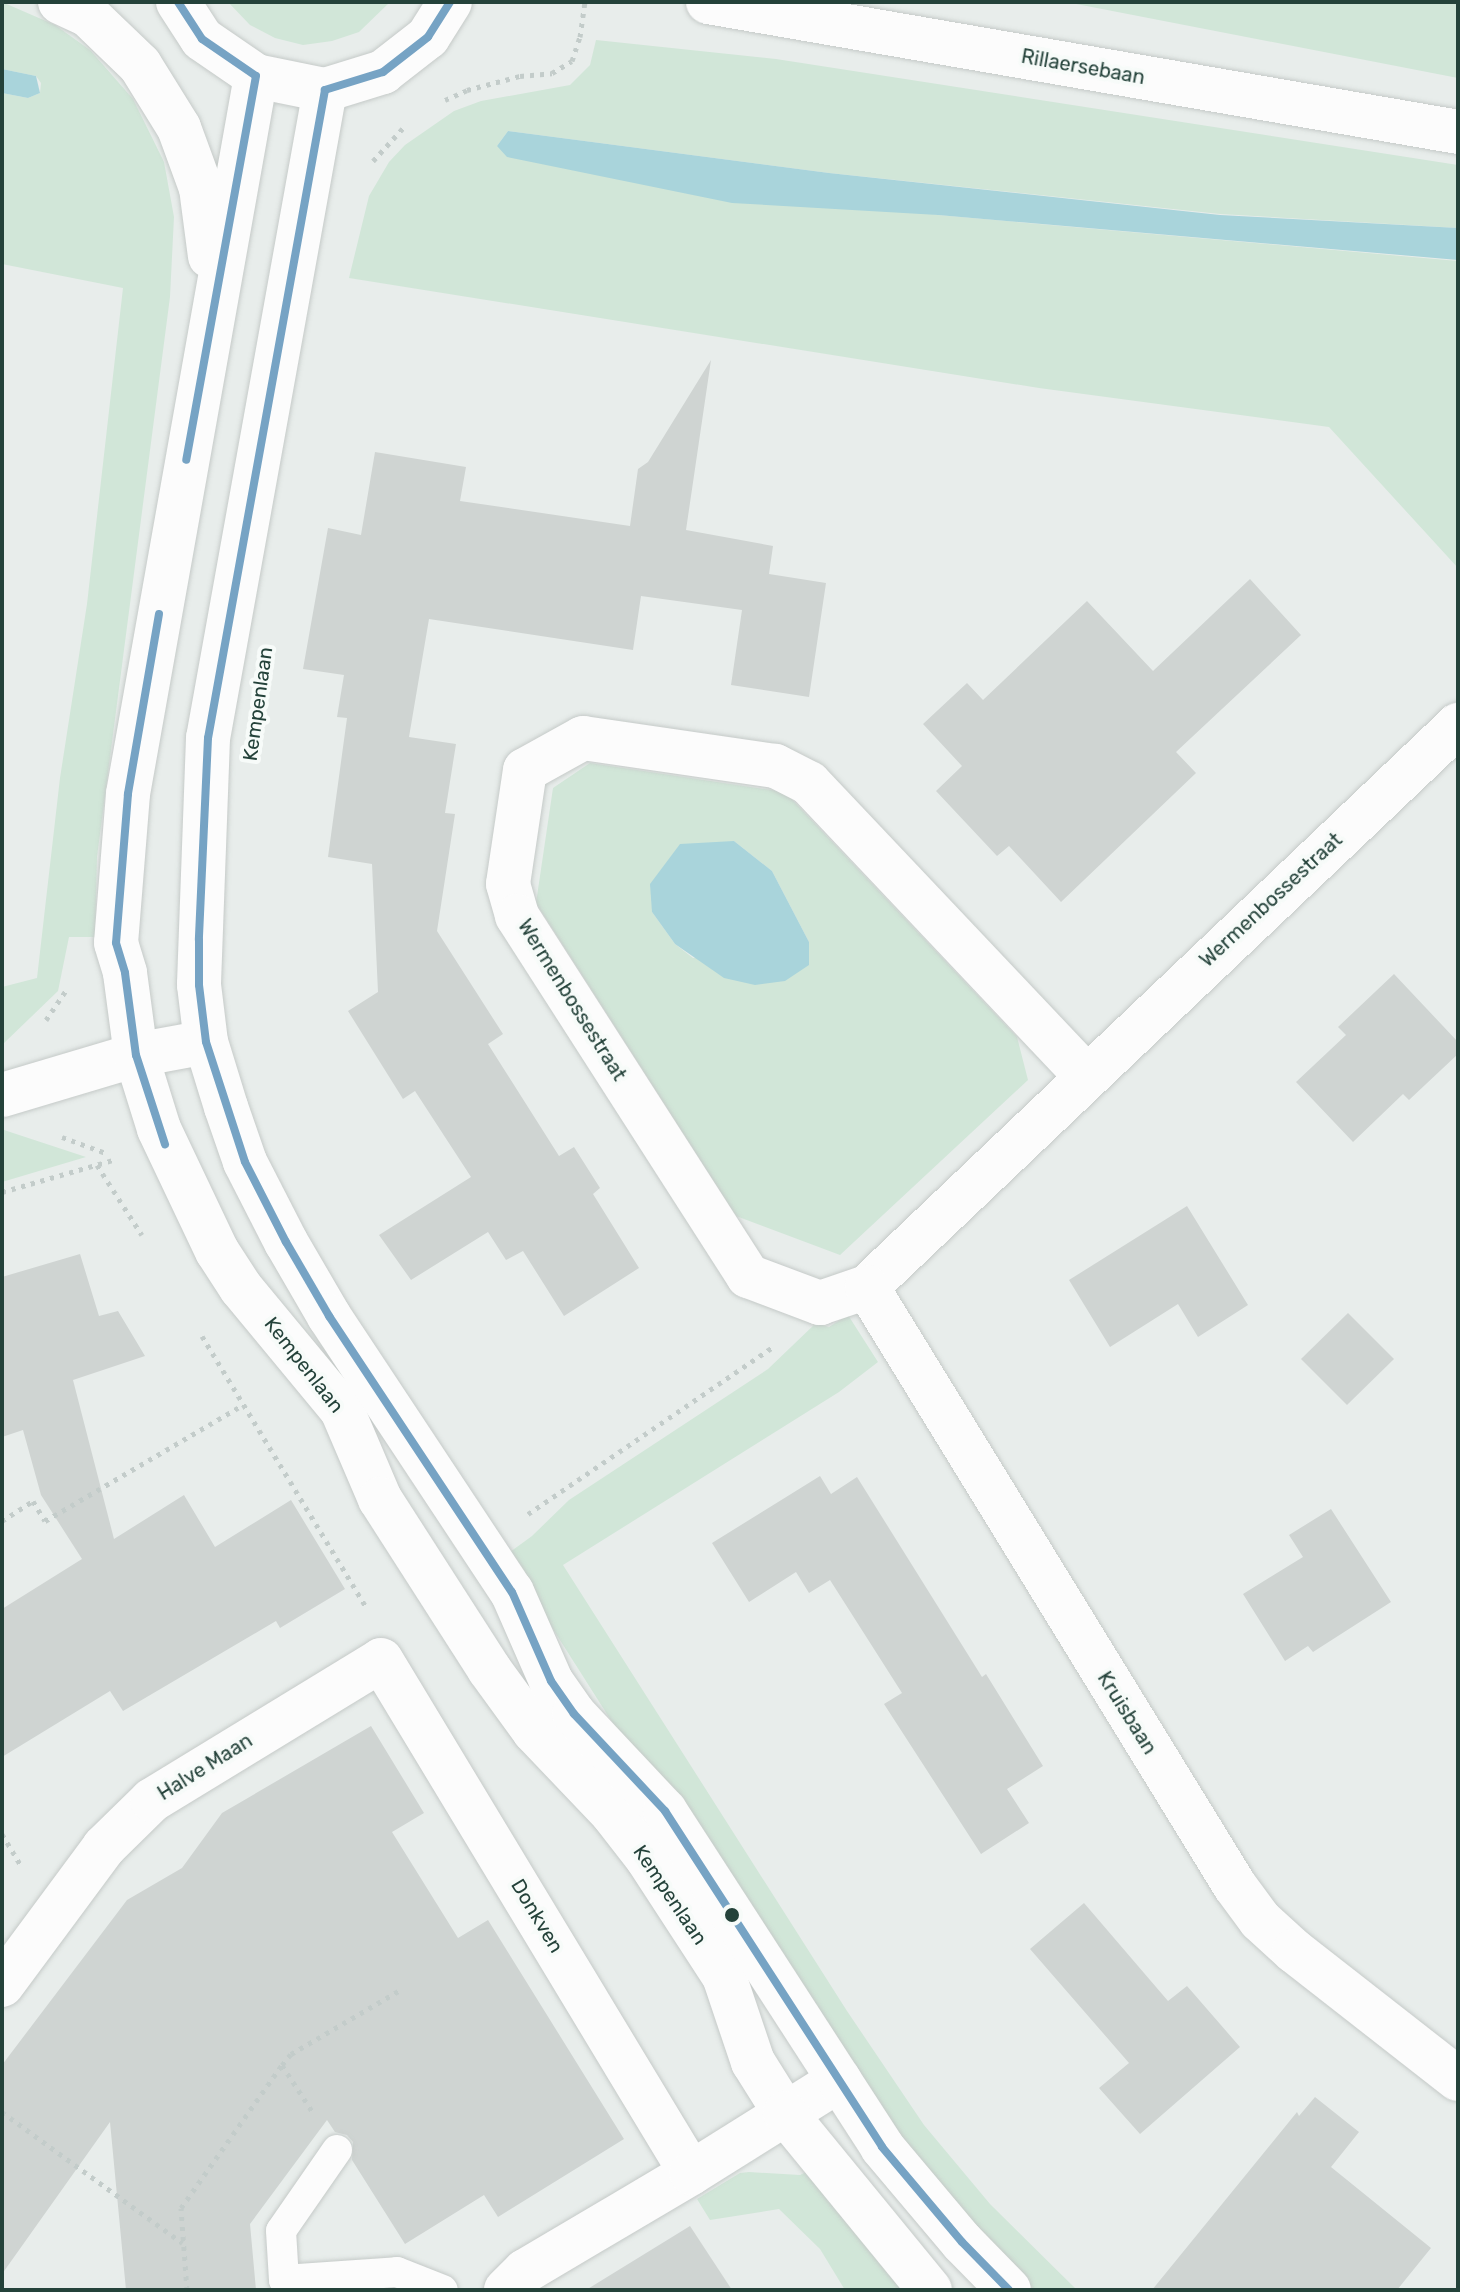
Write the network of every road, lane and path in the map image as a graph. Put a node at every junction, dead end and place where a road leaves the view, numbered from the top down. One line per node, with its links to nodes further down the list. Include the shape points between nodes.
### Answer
1 (60, 2): 12 (street, Kempenlaan, via 88,15 140,65 179,128 201,188)
2 (178, 2): 6 (street, via 202,39)
3 (450, 2): 7 (street, via 428,37 383,72)
4 (585, 2): 8 (path, via 572,61 552,73 467,90)
5 (708, 2): 10 (street, Rillaersebaan)
6 (256, 76): 7 (street); 12 (street, Kempenlaan)
7 (325, 90): 14 (street, Kempenlaan, via 208,738 199,940)
8 (441, 103)
9 (408, 125): 11 (path)
10 (1458, 132)
11 (369, 167)
12 (215, 295): 15 (street, Kempenlaan, via 128,794 116,943)
13 (1458, 725): 16 (street, Wermenbossestraat)
14 (206, 1042): 15 (street); 33 (street, Kempenlaan, via 245,1162 286,1242 329,1316 512,1592 546,1673 574,1714 665,1811)
15 (136, 1055): 17 (street); 35 (street, Kempenlaan, via 159,1129 217,1251 342,1410 380,1499 498,1681 534,1731 647,1858 724,1976 753,2062)
16 (1086, 1076): 22 (street, Wermenbossestraat); 23 (street, Wermenbossestraat, via 809,783 775,766 583,738 525,770 508,884 517,916 748,1276)
17 (2, 1095)
18 (121, 1158): 19 (path)
19 (97, 1165): 20 (path); 21 (path)
20 (2, 1192)
21 (143, 1237)
22 (867, 1287): 23 (street, Wermenbossestraat); 32 (street, Kruisbaan, via 1260,1920)
23 (820, 1303): 26 (path, via 738,1374)
24 (199, 1331): 25 (path)
25 (243, 1405): 27 (path, via 45,1521 33,1501); 28 (path)
26 (521, 1519)
27 (2, 1521)
28 (371, 1613)
29 (381, 1660): 30 (street, Halve Maan, via 152,1800 104,1847); 37 (street, Donkven)
30 (2, 1985)
31 (402, 1989): 38 (path, via 291,2054 181,2208)
32 (1458, 2079)
33 (839, 2080): 35 (street); 43 (street, Kempenlaan, via 882,2147)
34 (2, 2112): 38 (path)
35 (785, 2113): 37 (street); 42 (street, Kempenlaan)
36 (337, 2150): 40 (lane, via 281,2231 284,2280 397,2272)
37 (691, 2173): 41 (street, via 525,2271)
38 (183, 2243): 39 (path)
39 (187, 2290)
40 (443, 2290)
41 (506, 2290)
42 (930, 2290)
43 (1009, 2290)

